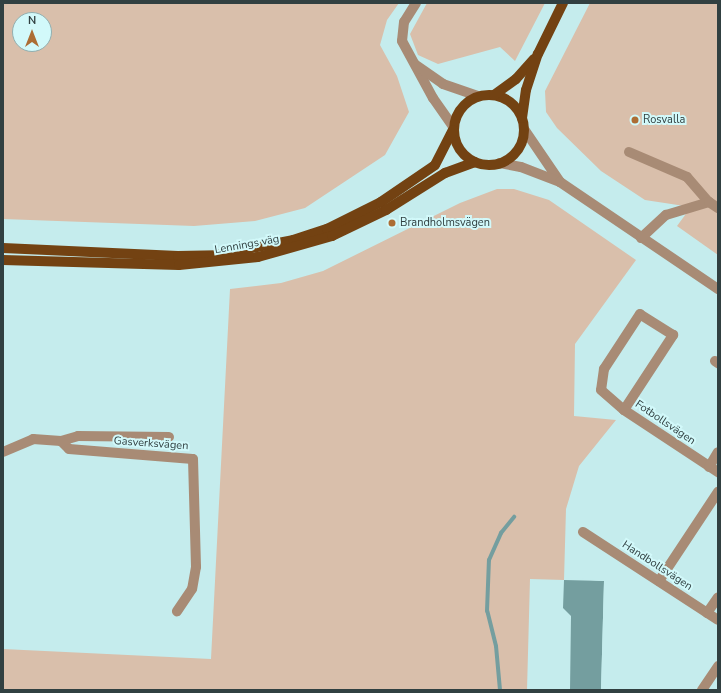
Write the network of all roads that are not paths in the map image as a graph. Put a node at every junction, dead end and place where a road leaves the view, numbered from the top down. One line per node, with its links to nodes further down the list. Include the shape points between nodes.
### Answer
1 (416, 3): 4 (street, via 404,22 402,41)
2 (563, 3): 3 (main road)
3 (538, 54): 5 (main road, via 516,79); 7 (main road, via 526,90)
4 (413, 62): 6 (street, via 443,84); 8 (street)
5 (494, 95): 6 (main road); 7 (main road, via 511,102)
6 (477, 96): 8 (main road, Lennings väg, via 461,108)
7 (522, 118): 9 (main road)
8 (453, 128): 11 (main road, via 459,150); 17 (main road, Lennings väg, via 435,165 381,202 327,228 293,240 217,255 178,256)
9 (524, 129): 12 (main road, via 517,150); 13 (street)
10 (629, 152): 14 (street, via 686,177)
11 (475, 162): 12 (main road, Lennings väg, via 491,165); 18 (main road, Lennings väg, via 445,174 386,210 332,236 258,257 179,265)
12 (500, 163): 13 (street, via 520,167)
13 (560, 182): 16 (street)
14 (709, 202): 15 (street); 16 (street, via 666,215)
15 (718, 208)
16 (641, 238): 19 (street)
17 (3, 248)
18 (3, 260)
19 (718, 289)
20 (624, 410): 20 (street, Fotbollsvägen, via 601,390 604,369 640,314 673,335); 25 (street, Fotbollsvägen)
21 (169, 437): 22 (street, via 78,436)
22 (61, 441): 23 (street, via 33,439); 31 (street, Gasverksvägen, via 69,449 193,459 196,567 192,589)
23 (3, 452)
24 (718, 452): 25 (street)
25 (709, 467): 26 (street, Fotbollsvägen)
26 (718, 472)
27 (718, 492): 29 (street)
28 (583, 532): 29 (street, Handbollsvägen)
29 (658, 581): 32 (street, Handbollsvägen)
30 (718, 597): 32 (street)
31 (177, 611)
32 (707, 613): 33 (street, Handbollsvägen)
33 (718, 620)
34 (718, 666): 35 (street)
35 (702, 690)

